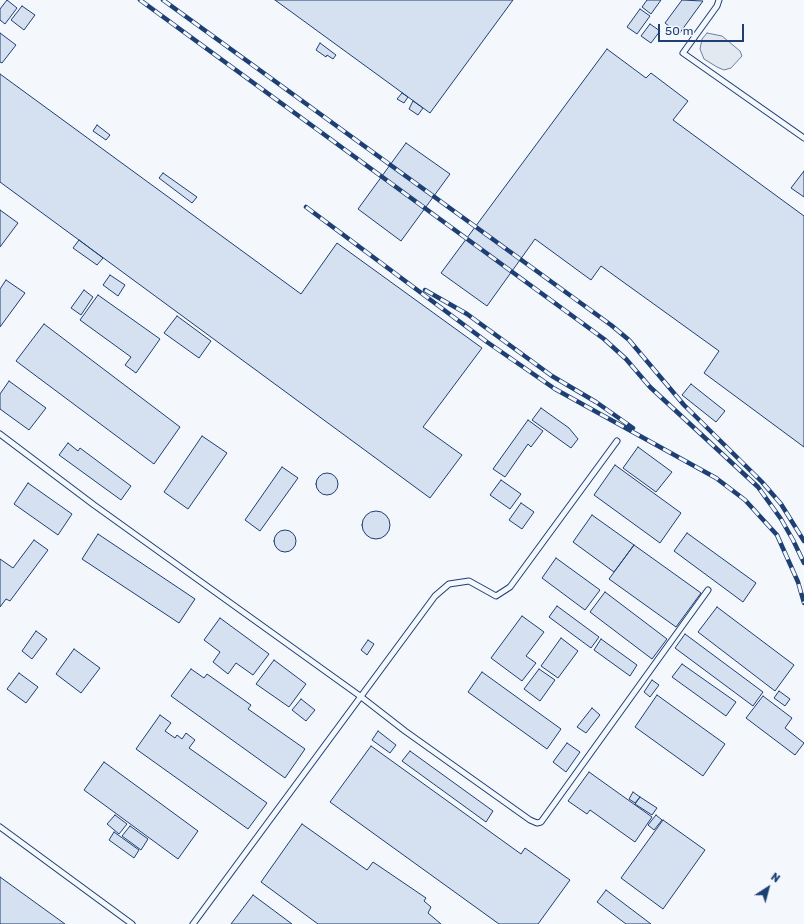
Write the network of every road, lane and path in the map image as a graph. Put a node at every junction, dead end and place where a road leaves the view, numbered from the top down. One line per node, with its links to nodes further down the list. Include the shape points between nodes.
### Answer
1 (719, 0): 2 (lane, via 682,54)
2 (804, 138)
3 (0, 434): 6 (lane, via 94,505)
4 (617, 441): 6 (lane, via 510,587 496,596 469,581 449,584 435,596)
5 (708, 590): 6 (lane, via 541,822 530,820)
6 (360, 696): 9 (lane)
7 (0, 827): 8 (lane)
8 (132, 924)
9 (193, 924)

